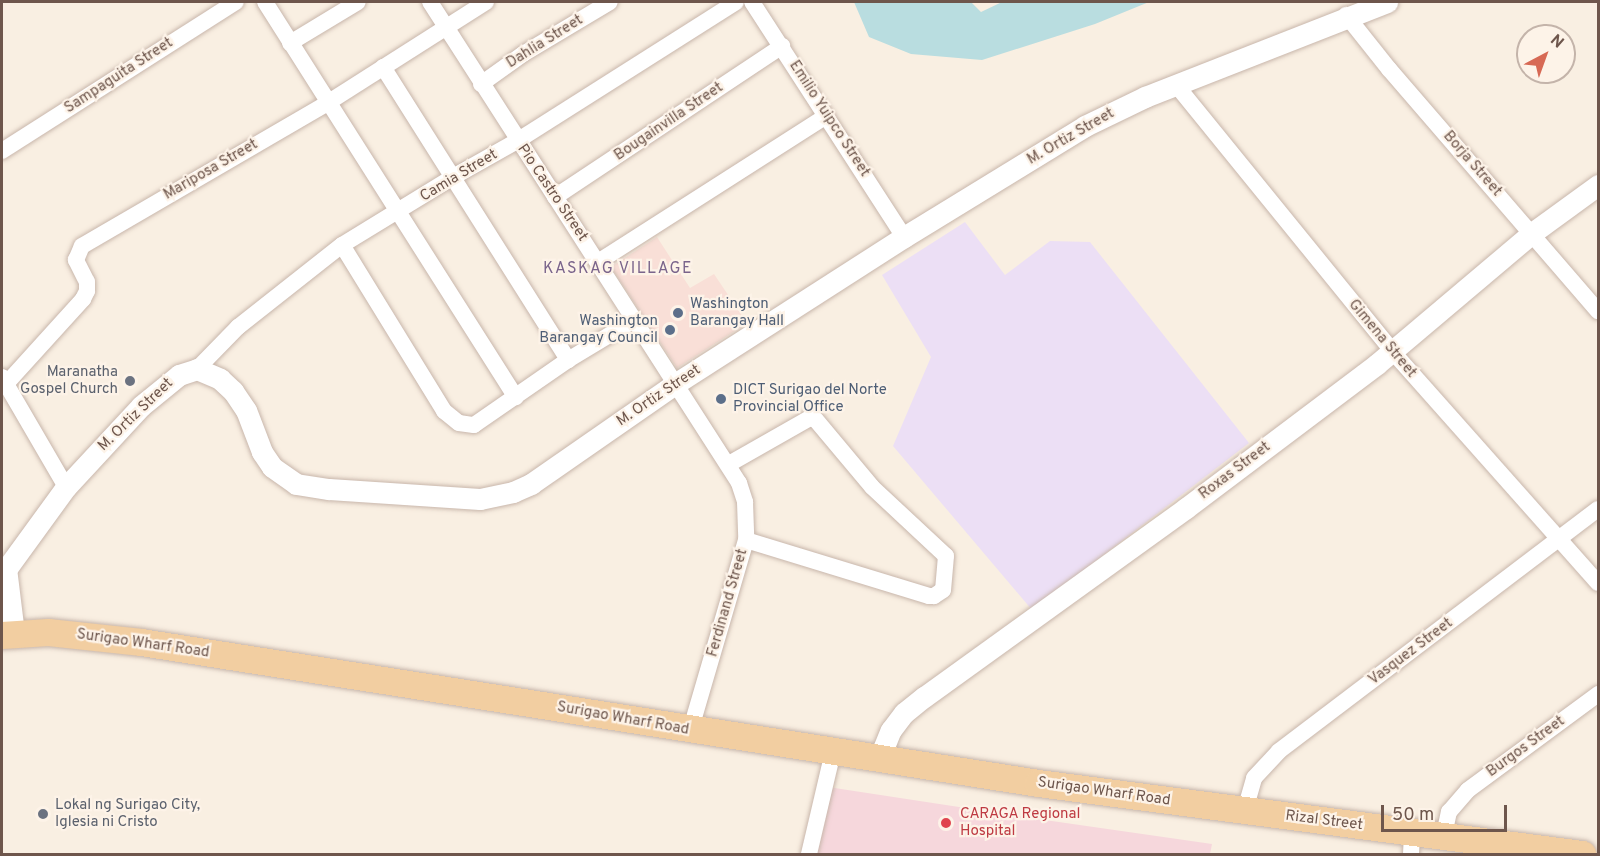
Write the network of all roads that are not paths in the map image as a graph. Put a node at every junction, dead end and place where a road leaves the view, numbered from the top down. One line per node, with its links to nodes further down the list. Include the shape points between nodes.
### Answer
1 (236, 2): 20 (street, Sampaguita Street)
2 (265, 2): 12 (street)
3 (358, 2): 12 (street)
4 (429, 2): 11 (street, Pio Castro Street)
5 (486, 2): 11 (street, Mariposa Street)
6 (610, 2): 15 (street, Dahlia Street)
7 (736, 2): 19 (street, Camia Street)
8 (752, 2): 13 (street, Emilio Yuipco Street)
9 (1387, 2): 10 (street, M. Ortiz Street)
10 (1346, 15): 16 (street, M. Ortiz Street); 25 (street, Borja Street)
11 (446, 26): 14 (street, Mariposa Street); 15 (street, Pio Castro Street)
12 (290, 42): 17 (street)
13 (782, 46): 18 (street, Emilio Yuipco Street); 23 (street, Bougainvilla Street)
14 (383, 67): 17 (street, Mariposa Street); 21 (street)
15 (481, 84): 19 (street, Pio Castro Street)
16 (1177, 86): 26 (street, M. Ortiz Street, via 1085,126); 31 (street, Gimena Street)
17 (329, 102): 24 (street); 34 (street, Mariposa Street, via 82,246 76,260 87,282 83,299)
18 (826, 116): 26 (street, Emilio Yuipco Street); 28 (street)
19 (518, 141): 21 (street, Camia Street); 23 (street, Pio Castro Street)
20 (2, 151)
21 (453, 177): 24 (street, Camia Street); 32 (street)
22 (1599, 185): 25 (street, Roxas Street)
23 (555, 197): 28 (street, Pio Castro Street)
24 (398, 213): 27 (street, Camia Street); 36 (street)
25 (1532, 233): 29 (street, Borja Street); 31 (street, Roxas Street)
26 (904, 237): 35 (street, M. Ortiz Street)
27 (342, 245): 33 (street, Camia Street, via 238,327); 36 (street, via 444,411 459,423 474,425)
28 (598, 262): 30 (street, Pio Castro Street)
29 (1599, 310)
30 (634, 320): 32 (street); 35 (street, Pio Castro Street)
31 (1392, 351): 41 (street, Gimena Street); 48 (street, Roxas Street, via 1186,508 924,697 891,730)
32 (568, 360): 36 (street)
33 (197, 369): 35 (street, M. Ortiz Street, via 220,379 233,391 246,410 262,452 273,467 296,484 480,499 531,484); 38 (street, M. Ortiz Street, via 165,385)
34 (4, 380): 38 (street)
35 (675, 384): 37 (street, Ferdinand Street)
36 (516, 397)
37 (729, 464): 40 (street, Ferdinand Street, via 745,502); 40 (street, via 810,418 816,420 872,487 946,556 943,590 929,596)
38 (66, 487): 42 (street, M. Ortiz Street)
39 (1599, 509): 41 (street, Vasquez Street)
40 (746, 540): 46 (street, Ferdinand Street)
41 (1559, 540): 43 (street, Gimena Street); 49 (street, Vasquez Street, via 1279,751 1254,778)
42 (4, 571): 44 (street, M. Ortiz Street)
43 (1599, 583)
44 (8, 634): 46 (main road, Surigao Wharf Road, via 48,632 141,642)
45 (1599, 694): 50 (street, Burgos Street, via 1467,790 1449,812)
46 (690, 730): 47 (main road, Surigao Wharf Road)
47 (833, 752): 48 (main road, Surigao Wharf Road); 52 (street)
48 (879, 759): 49 (main road, Surigao Wharf Road)
49 (1245, 810): 51 (main road, Rizal Street)
50 (1444, 835): 51 (main road, Rizal Street); 53 (main road, Rizal Street)
51 (1412, 843)
52 (809, 855)
53 (1582, 855)

